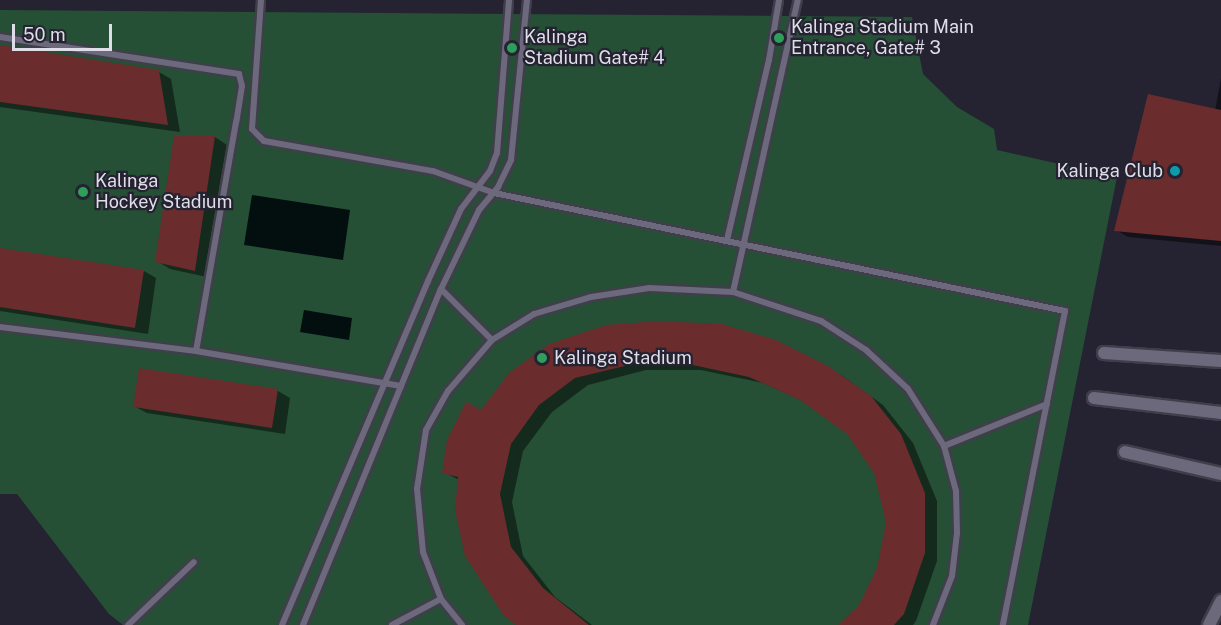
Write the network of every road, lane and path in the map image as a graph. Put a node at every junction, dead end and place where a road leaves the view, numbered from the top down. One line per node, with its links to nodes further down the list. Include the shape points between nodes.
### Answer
1 (261, 0): 7 (lane, via 252,129 264,141 433,171)
2 (509, 0): 7 (lane, via 501,136 490,171)
3 (527, 0): 8 (lane, via 511,160)
4 (778, 0): 9 (lane, via 769,60)
5 (798, 0): 10 (lane)
6 (0, 37): 15 (lane, via 239,74 237,122)
7 (475, 188): 8 (lane); 18 (lane, via 461,208)
8 (494, 193): 9 (lane); 11 (lane, via 479,210)
9 (727, 240): 10 (lane)
10 (743, 244): 12 (lane); 21 (lane, via 1065,311)
11 (441, 289): 14 (lane); 19 (lane)
12 (733, 292): 14 (lane, via 649,288 591,297 534,314); 23 (lane, via 821,321 866,350 908,389)
13 (0, 327): 15 (lane)
14 (492, 340): 27 (lane, via 447,391 426,430 417,489 423,552)
15 (196, 351): 18 (lane)
16 (1104, 353): 17 (street)
17 (1221, 361)
18 (383, 382): 19 (lane); 30 (lane)
19 (401, 386): 31 (lane)
20 (1094, 398): 22 (street)
21 (1047, 404): 23 (lane); 35 (lane)
22 (1221, 413)
23 (944, 446): 34 (lane, via 956,491 957,533 952,576)
24 (1125, 452): 25 (street)
25 (1221, 474)
26 (194, 562): 29 (lane)
27 (441, 599): 32 (lane); 33 (lane)
28 (1221, 601): 36 (street)
29 (128, 625)
30 (282, 625)
31 (303, 625)
32 (392, 625)
33 (462, 625)
34 (933, 625)
35 (1003, 625)
36 (1209, 625)

